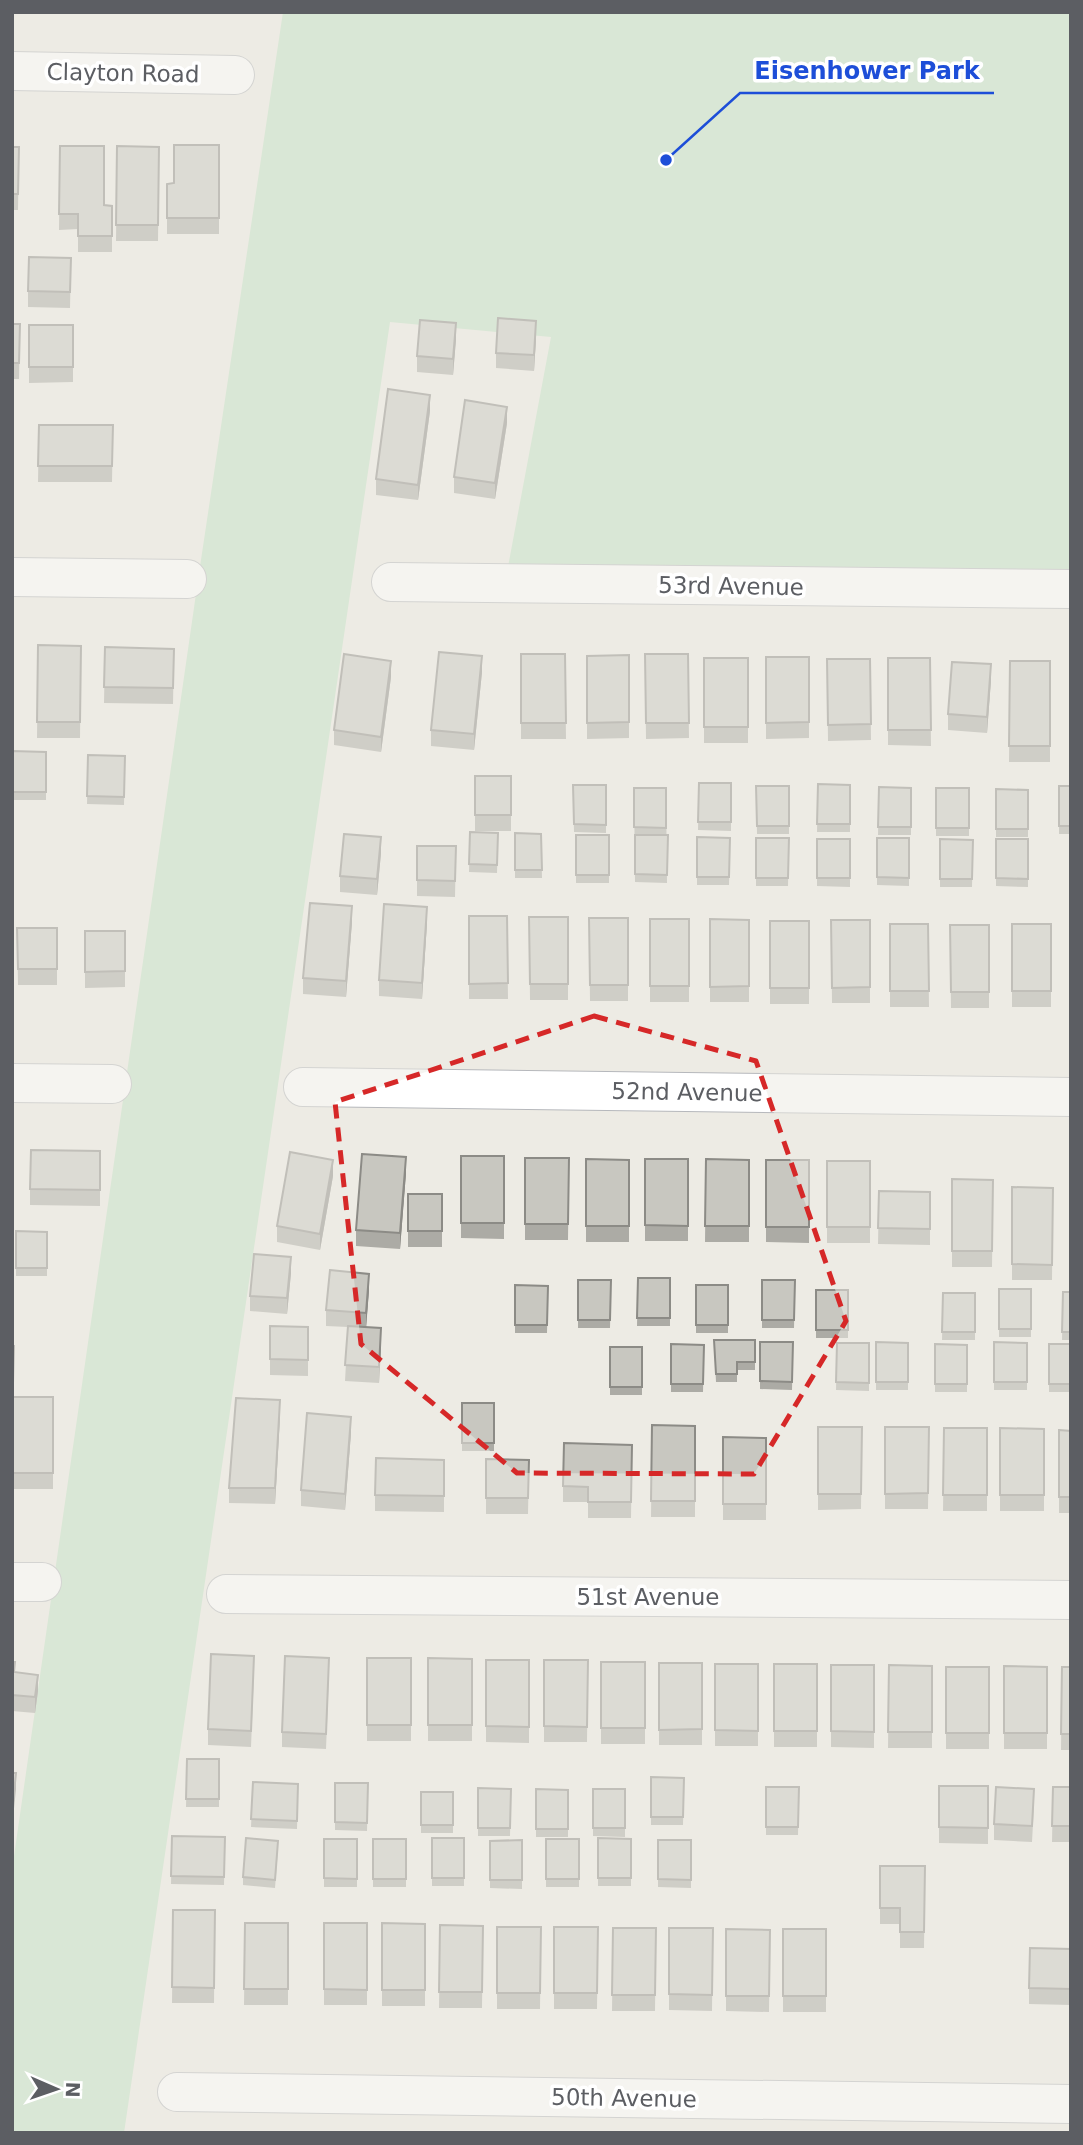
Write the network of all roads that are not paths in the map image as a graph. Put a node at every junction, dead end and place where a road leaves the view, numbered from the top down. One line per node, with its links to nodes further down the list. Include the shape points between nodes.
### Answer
1 (12, 71): 2 (street, Clayton Road)
2 (235, 75)
3 (12, 577): 4 (street)
4 (187, 579)
5 (391, 582): 6 (street, 53rd Avenue)
6 (1071, 589)
7 (12, 1083): 8 (street)
8 (112, 1084)
9 (303, 1087): 10 (street, 52nd Avenue)
10 (1071, 1097)
11 (226, 1594): 12 (street, 51st Avenue)
12 (1071, 1600)
13 (177, 2092): 14 (street, 50th Avenue)
14 (1071, 2104)

